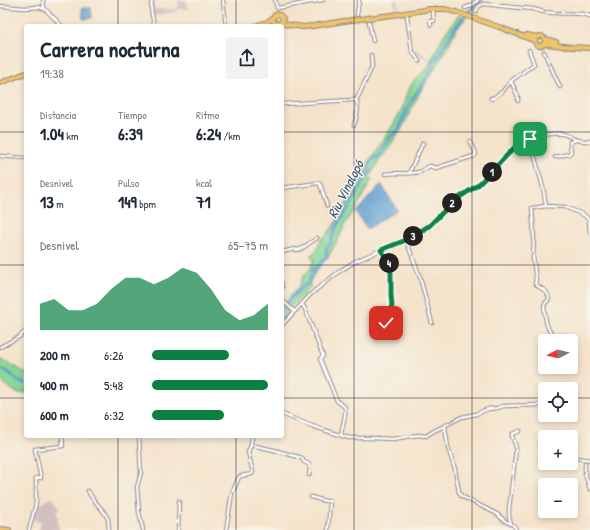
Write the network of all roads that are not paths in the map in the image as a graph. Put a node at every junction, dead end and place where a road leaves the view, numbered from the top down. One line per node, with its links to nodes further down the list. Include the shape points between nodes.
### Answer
1 (43, 0): 10 (street)
2 (152, 0): 23 (street)
3 (223, 0): 24 (street)
4 (275, 0): 8 (street, via 277,8)
5 (323, 0): 8 (street)
6 (359, 0): 14 (street)
7 (478, 0): 11 (street)
8 (309, 1)
9 (0, 6): 10 (street)
10 (44, 8): 22 (street)
11 (464, 8)
12 (459, 11): 15 (main road); 19 (main road, via 443,6 430,6 307,25); 28 (main road, via 430,8 392,16 308,27)
13 (433, 12): 29 (street, via 434,21 430,21)
14 (356, 15)
15 (474, 15): 17 (street, via 483,4); 30 (main road)
16 (407, 16): 38 (street, via 412,51)
17 (590, 16)
18 (273, 17): 19 (main road, via 278,14); 21 (main road); 25 (main road)
19 (283, 19): 21 (main road)
20 (369, 22): 32 (street)
21 (277, 23): 26 (main road); 27 (main road)
22 (60, 24)
23 (154, 24)
24 (226, 24)
25 (261, 24)
26 (273, 24)
27 (283, 24)
28 (284, 24)
29 (430, 25)
30 (536, 39): 31 (main road, via 541,36); 33 (main road, via 539,46)
31 (544, 39): 33 (main road); 34 (main road)
32 (373, 41)
33 (543, 44): 34 (main road)
34 (590, 47)
35 (529, 50): 40 (street, via 534,64)
36 (544, 52): 42 (street)
37 (371, 55): 44 (street, via 372,67)
38 (419, 61)
39 (24, 75): 41 (main road)
40 (511, 81): 43 (street, via 503,91); 45 (street)
41 (0, 85)
42 (560, 87)
43 (491, 98)
44 (356, 101): 46 (street); 47 (street, via 357,116)
45 (518, 101)
46 (284, 104)
47 (354, 125)
48 (530, 139): 49 (street, via 564,134); 60 (street); 63 (street, via 515,147 478,185 454,201 429,226)
49 (577, 140): 50 (street); 54 (street, via 570,142 569,154)
50 (590, 141)
51 (470, 142): 56 (street, via 476,154 474,156)
52 (423, 144): 56 (street)
53 (0, 156): 55 (street)
54 (555, 157)
55 (24, 158)
56 (409, 173): 57 (street)
57 (385, 174)
58 (284, 188): 59 (street, via 318,183)
59 (327, 206)
60 (546, 206): 61 (street, via 565,207 584,215 589,221); 73 (street, via 532,208 533,257 535,283 547,292 550,299 544,305 547,327)
61 (590, 234)
62 (318, 238): 65 (street, via 301,249)
63 (406, 240): 64 (street); 70 (street, via 420,277)
64 (381, 250): 67 (street, via 340,271); 71 (street, via 391,265 392,306 386,323)
65 (284, 252)
66 (284, 302): 68 (street)
67 (302, 304): 68 (street); 79 (street, via 323,356 320,359 330,386 337,401 345,407)
68 (294, 311): 69 (street)
69 (284, 323)
70 (432, 323)
71 (380, 328)
72 (24, 333): 74 (street)
73 (553, 334)
74 (0, 347)
75 (538, 404): 77 (street, via 488,409 462,417)
76 (284, 415): 79 (street)
77 (445, 426): 79 (street, via 426,436 397,439); 92 (street, via 461,496)
78 (520, 431): 92 (street, via 512,434 516,449 509,509)
79 (341, 436)
80 (62, 438): 95 (street, via 63,446 35,449 41,478 36,478 36,503)
81 (139, 438): 97 (street, via 141,473 137,487)
82 (252, 438): 83 (street)
83 (251, 445): 87 (street, via 302,458 309,464); 99 (street, via 248,452 253,472 239,477 232,493)
84 (578, 457): 85 (street)
85 (590, 460)
86 (585, 464): 88 (street)
87 (309, 475)
88 (590, 489)
89 (88, 491): 96 (street, via 108,519)
90 (311, 497): 100 (street, via 330,501)
91 (179, 501): 98 (street)
92 (512, 524): 101 (street)
93 (0, 529): 94 (main road)
94 (10, 530)
95 (29, 530)
96 (109, 530)
97 (143, 530)
98 (178, 530)
99 (226, 530)
100 (328, 530)
101 (516, 530)

